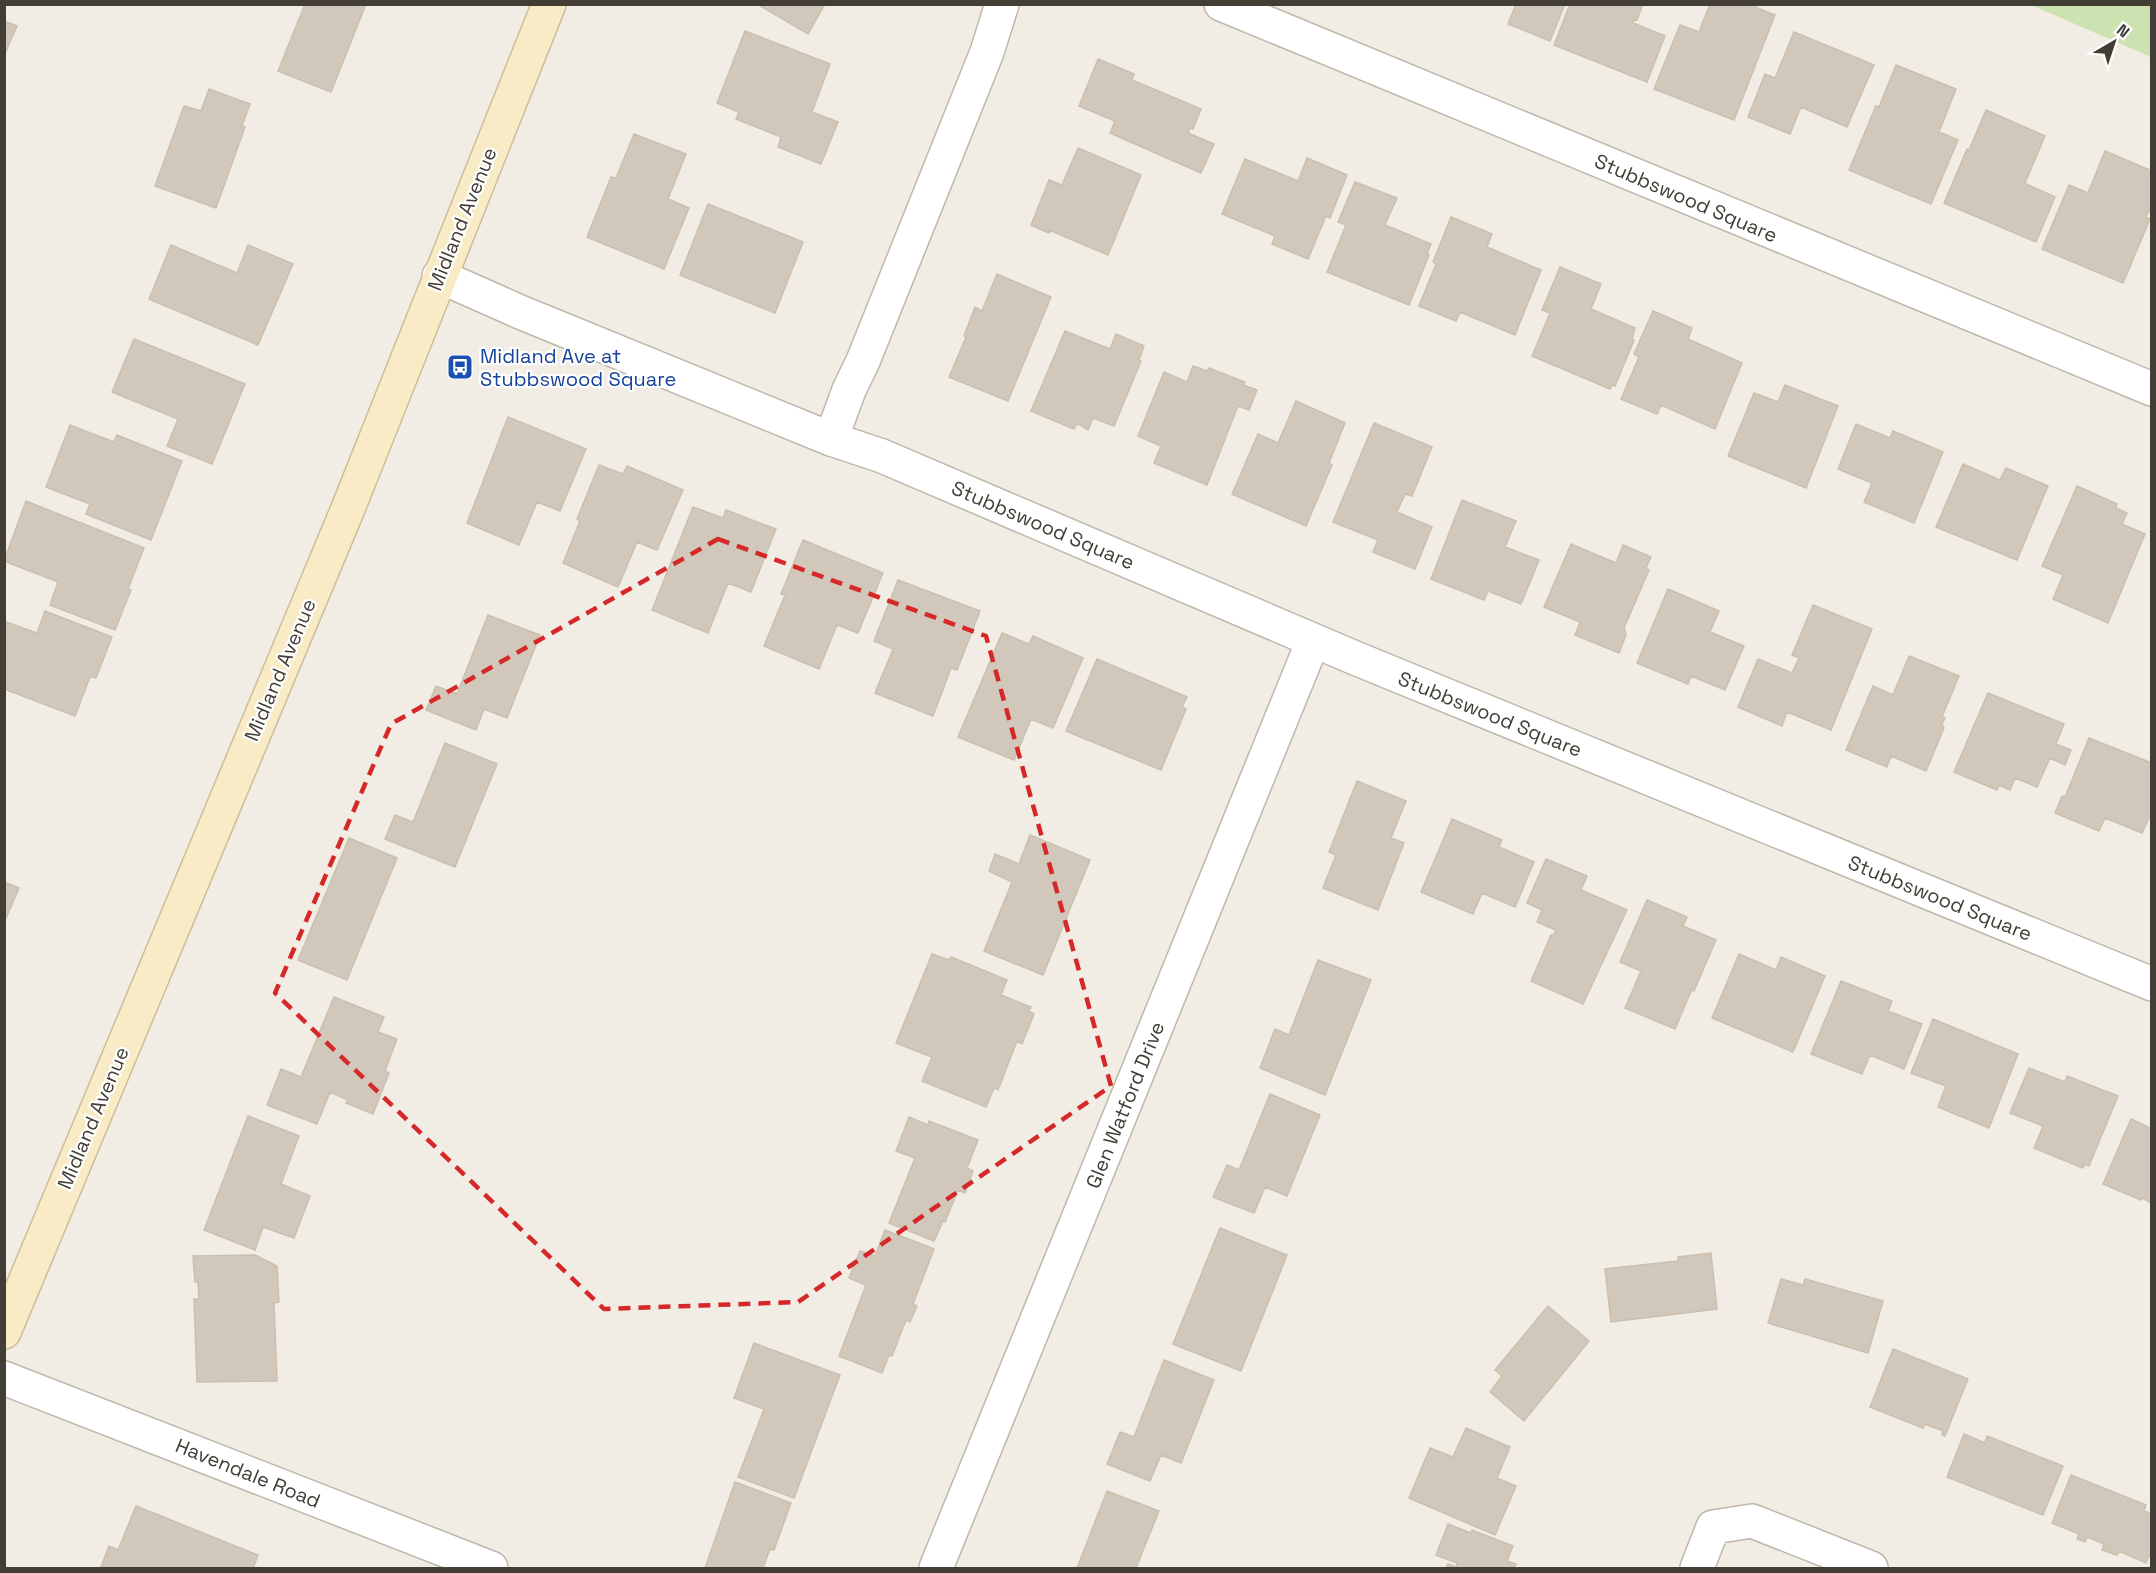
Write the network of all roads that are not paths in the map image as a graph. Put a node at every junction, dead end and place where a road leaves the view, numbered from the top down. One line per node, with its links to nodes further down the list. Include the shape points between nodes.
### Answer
1 (549, 4): 4 (main road, Midland Avenue)
2 (1002, 4): 6 (street, via 987,52)
3 (1221, 4): 5 (street, Stubbswood Square)
4 (439, 276): 6 (street, Stubbswood Square); 9 (main road, Midland Avenue, via 347,511)
5 (2151, 390)
6 (831, 439): 7 (street, Stubbswood Square, via 882,456)
7 (1313, 641): 8 (street, Stubbswood Square); 12 (street, Glen Watford Drive)
8 (2151, 984)
9 (4, 1332)
10 (4, 1378): 11 (street, Havendale Road)
11 (491, 1569)
12 (936, 1569)
13 (1697, 1569): 14 (street, via 1713,1527 1752,1521)
14 (1871, 1569)

